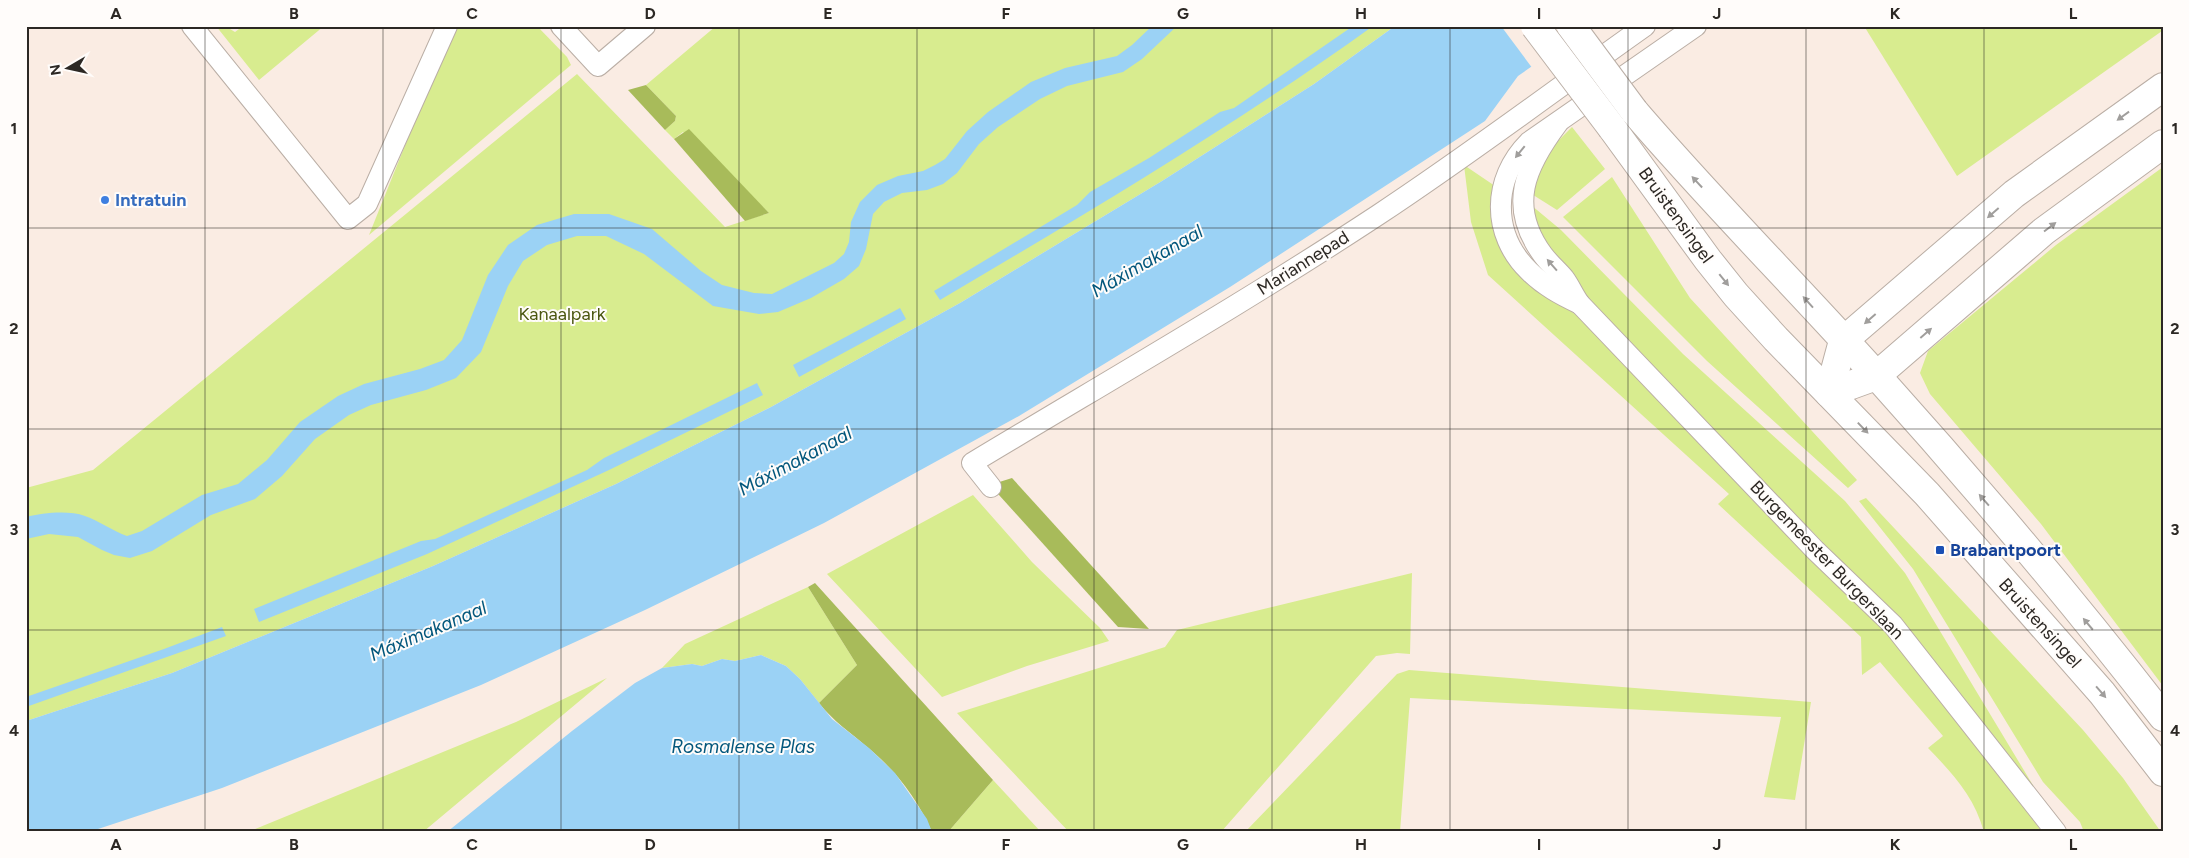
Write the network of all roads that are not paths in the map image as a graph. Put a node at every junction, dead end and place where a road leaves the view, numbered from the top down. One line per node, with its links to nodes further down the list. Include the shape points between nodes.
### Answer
1 (192, 26): 2 (street, via 348,219 367,204)
2 (446, 26)
3 (561, 26): 4 (street, via 598,66)
4 (645, 26)
5 (1535, 26): 13 (main road, Bruistensingel, one-way to 13, bridge, via 1736,295)
6 (1571, 26): 11 (main road, Bruistensingel, one-way to 6, bridge, via 1670,153 1634,111)
7 (1645, 26): 14 (street, Mariannepad, via 1378,215 1241,302 972,463)
8 (1696, 26): 17 (street, Burgemeester Burgerslaan, via 1529,142 1515,158 1503,184 1500,212 1506,237 1529,272 1580,304 1815,550 1893,625)
9 (2163, 87): 11 (main road, one-way to 11, via 2014,194)
10 (2163, 144): 12 (main road, one-way to 10, via 2044,231)
11 (1844, 341): 12 (main road, Bruistensingel); 13 (main road)
12 (1876, 376): 13 (main road); 15 (main road, Bruistensingel, one-way to 12, via 2011,530)
13 (1830, 392): 16 (main road, Bruistensingel, one-way to 16, via 1927,494 2102,693)
14 (991, 487)
15 (2163, 717)
16 (2163, 772)
17 (2056, 832)

